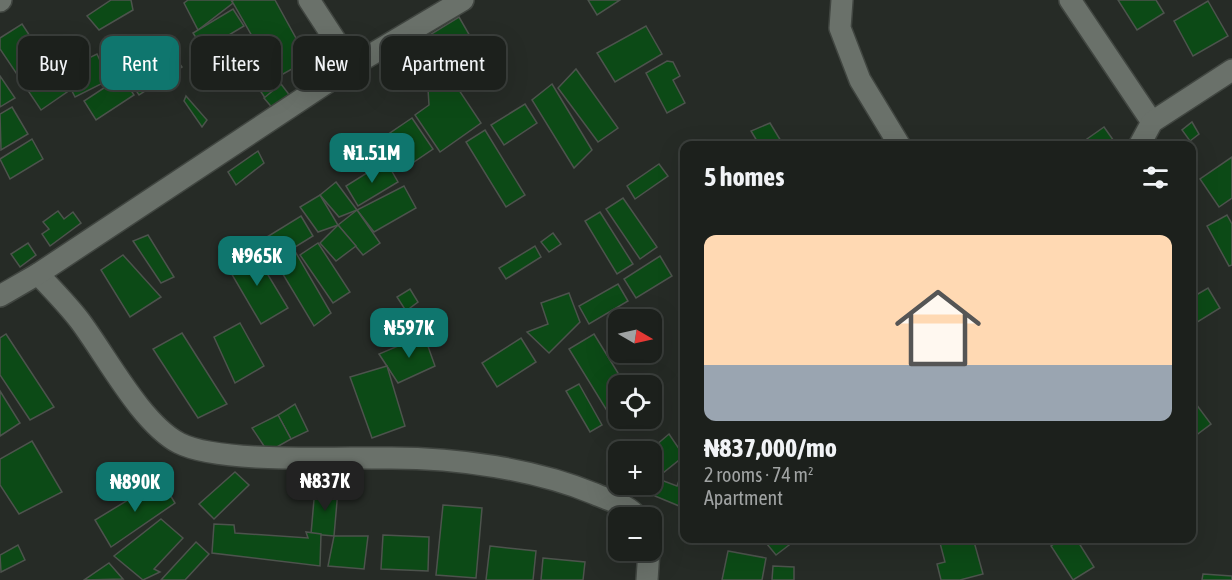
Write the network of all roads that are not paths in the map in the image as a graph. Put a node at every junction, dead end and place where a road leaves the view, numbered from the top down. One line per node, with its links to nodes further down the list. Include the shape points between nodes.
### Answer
1 (309, 0): 5 (street)
2 (463, 0): 6 (street)
3 (842, 0): 10 (street, via 840,28 860,80)
4 (1070, 0): 9 (street)
5 (332, 36)
6 (369, 56)
7 (1232, 70): 9 (street)
8 (316, 90): 12 (street)
9 (1152, 122): 11 (street)
10 (897, 141)
11 (1142, 141)
12 (38, 274): 13 (street); 14 (street, via 79,319 147,415 162,432 182,444 217,453 458,463 545,476)
13 (0, 296)
14 (622, 507)
15 (648, 561): 16 (street)
16 (647, 580)

